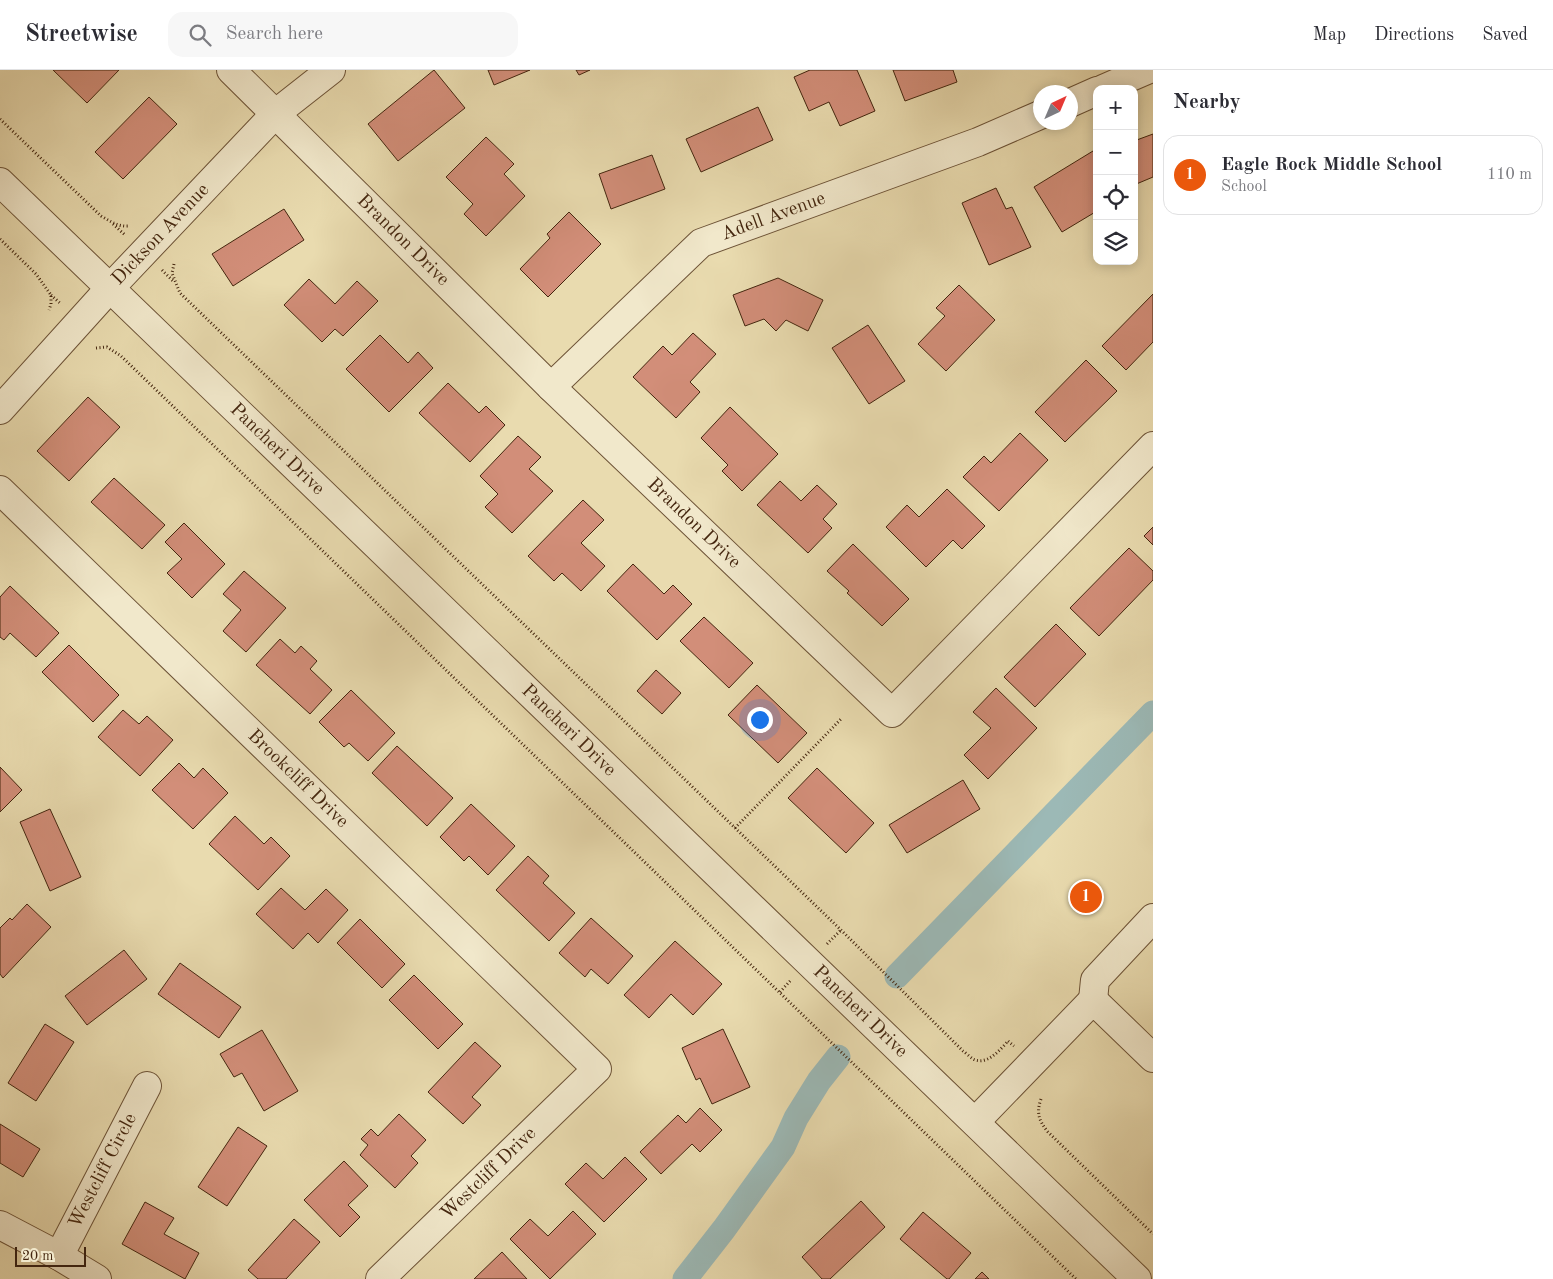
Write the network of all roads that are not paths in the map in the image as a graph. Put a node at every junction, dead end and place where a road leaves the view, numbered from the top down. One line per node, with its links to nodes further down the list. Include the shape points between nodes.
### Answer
1 (231, 70): 7 (street, Brandon Drive)
2 (331, 70): 7 (street, Dickson Avenue)
3 (1147, 70): 4 (street)
4 (1112, 85)
5 (1093, 93): 6 (street)
6 (1078, 99)
7 (275, 114): 10 (street, Dickson Avenue); 11 (street, Brandon Drive)
8 (1033, 118): 11 (street, Adell Avenue, via 978,142 701,243)
9 (0, 182): 10 (street, Pancheri Drive)
10 (110, 288): 12 (street, Dickson Avenue); 20 (street, Pancheri Drive)
11 (551, 388): 13 (street, Brandon Drive, via 892,713)
12 (0, 410)
13 (1153, 446)
14 (0, 490): 18 (street, Brookcliff Drive)
15 (1153, 918): 16 (street, via 1095,980)
16 (1093, 1000): 17 (street); 20 (street)
17 (1153, 1058)
18 (597, 1069): 24 (street, Westcliff Drive)
19 (146, 1086): 22 (street, Westcliff Circle)
20 (975, 1122): 25 (street, Pancheri Drive)
21 (0, 1225): 22 (street)
22 (59, 1256): 23 (street)
23 (97, 1279)
24 (380, 1279)
25 (1137, 1279)

